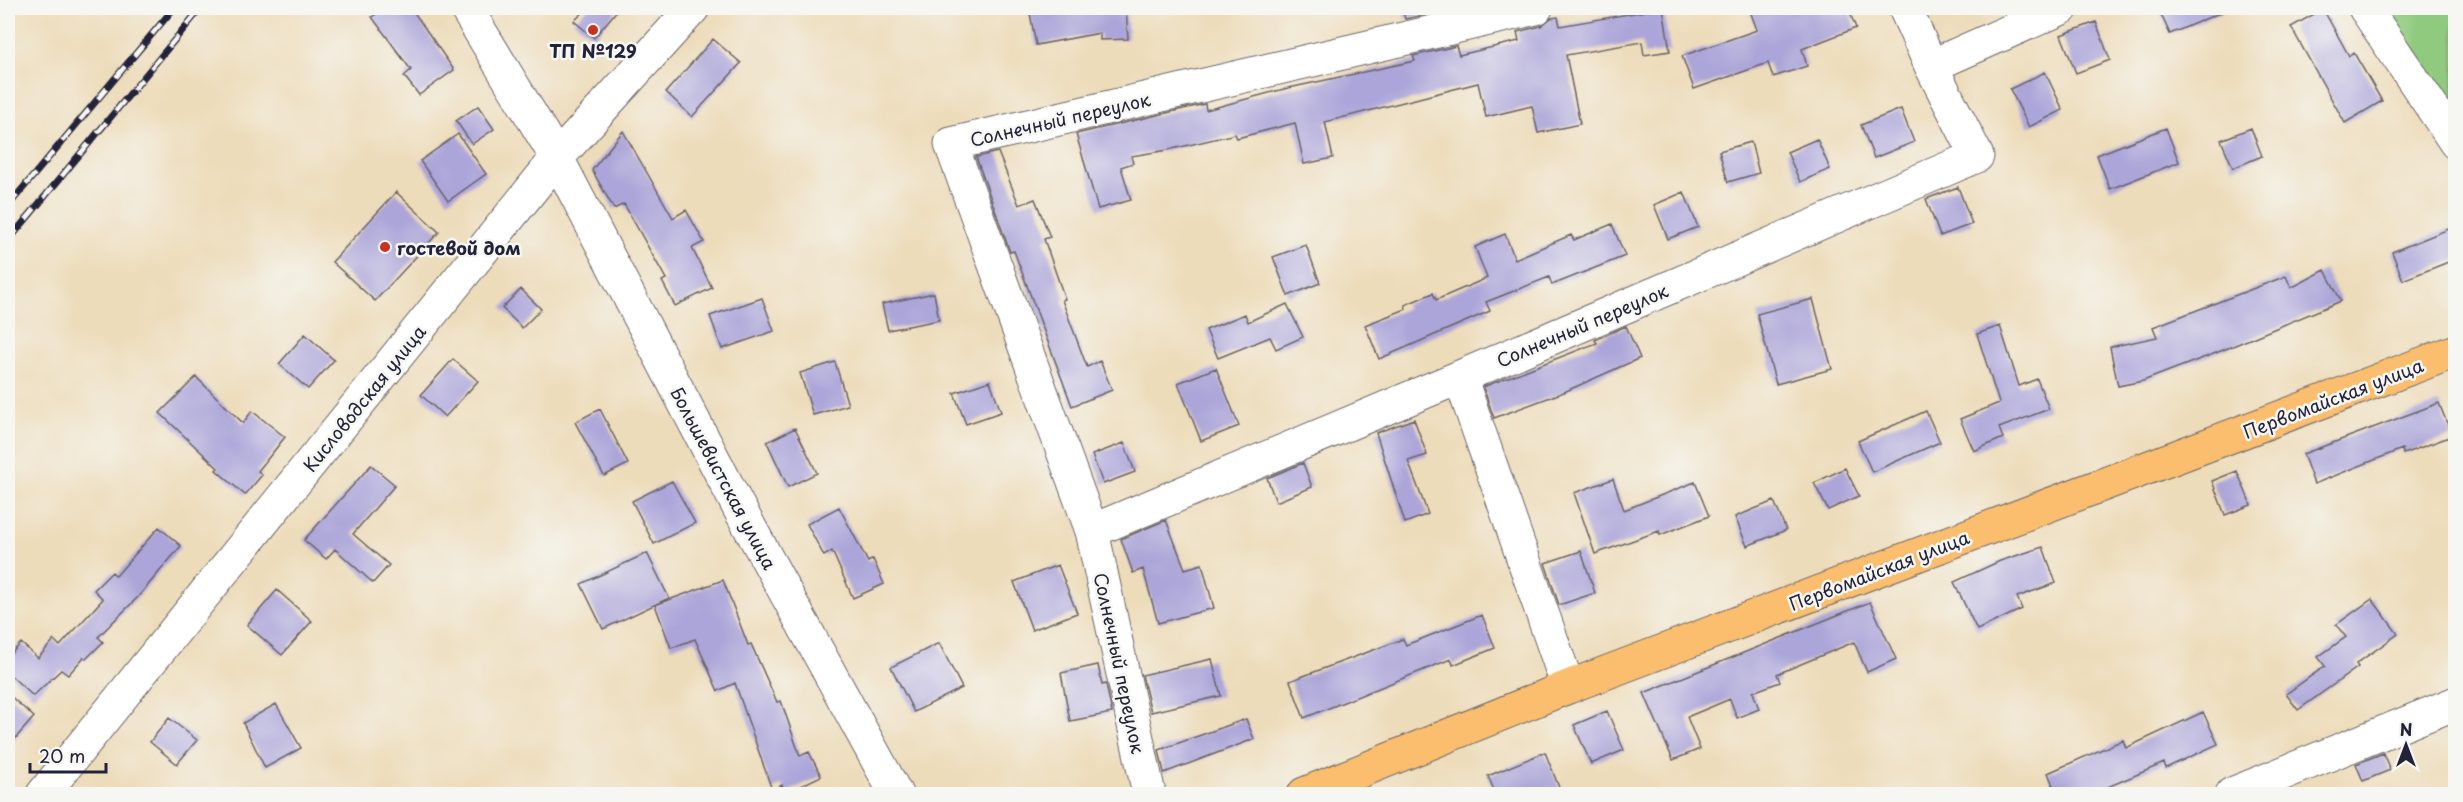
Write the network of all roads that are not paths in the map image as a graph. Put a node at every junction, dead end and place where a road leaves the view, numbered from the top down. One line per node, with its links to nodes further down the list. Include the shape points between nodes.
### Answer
1 (465, 8): 9 (street, Большевистская улица)
2 (693, 8): 9 (street, Кисловодская улица)
3 (1536, 8): 12 (street, Солнечный переулок, via 951,144)
4 (1905, 8): 7 (street, Солнечный переулок)
5 (2062, 8): 7 (street)
6 (2365, 8): 8 (street)
7 (1931, 66): 11 (street, Солнечный переулок, via 1977,156)
8 (2456, 142)
9 (557, 158): 15 (street, Кисловодская улица); 16 (street, Большевистская улица, via 738,507)
10 (2456, 351): 13 (main road, Первомайская улица)
11 (1460, 377): 12 (street, Солнечный переулок); 13 (street)
12 (1092, 531): 17 (street, Солнечный переулок)
13 (1568, 687): 18 (main road, Первомайская улица)
14 (2456, 703): 19 (street)
15 (43, 795)
16 (896, 795)
17 (1149, 795)
18 (1304, 795)
19 (2232, 795)

